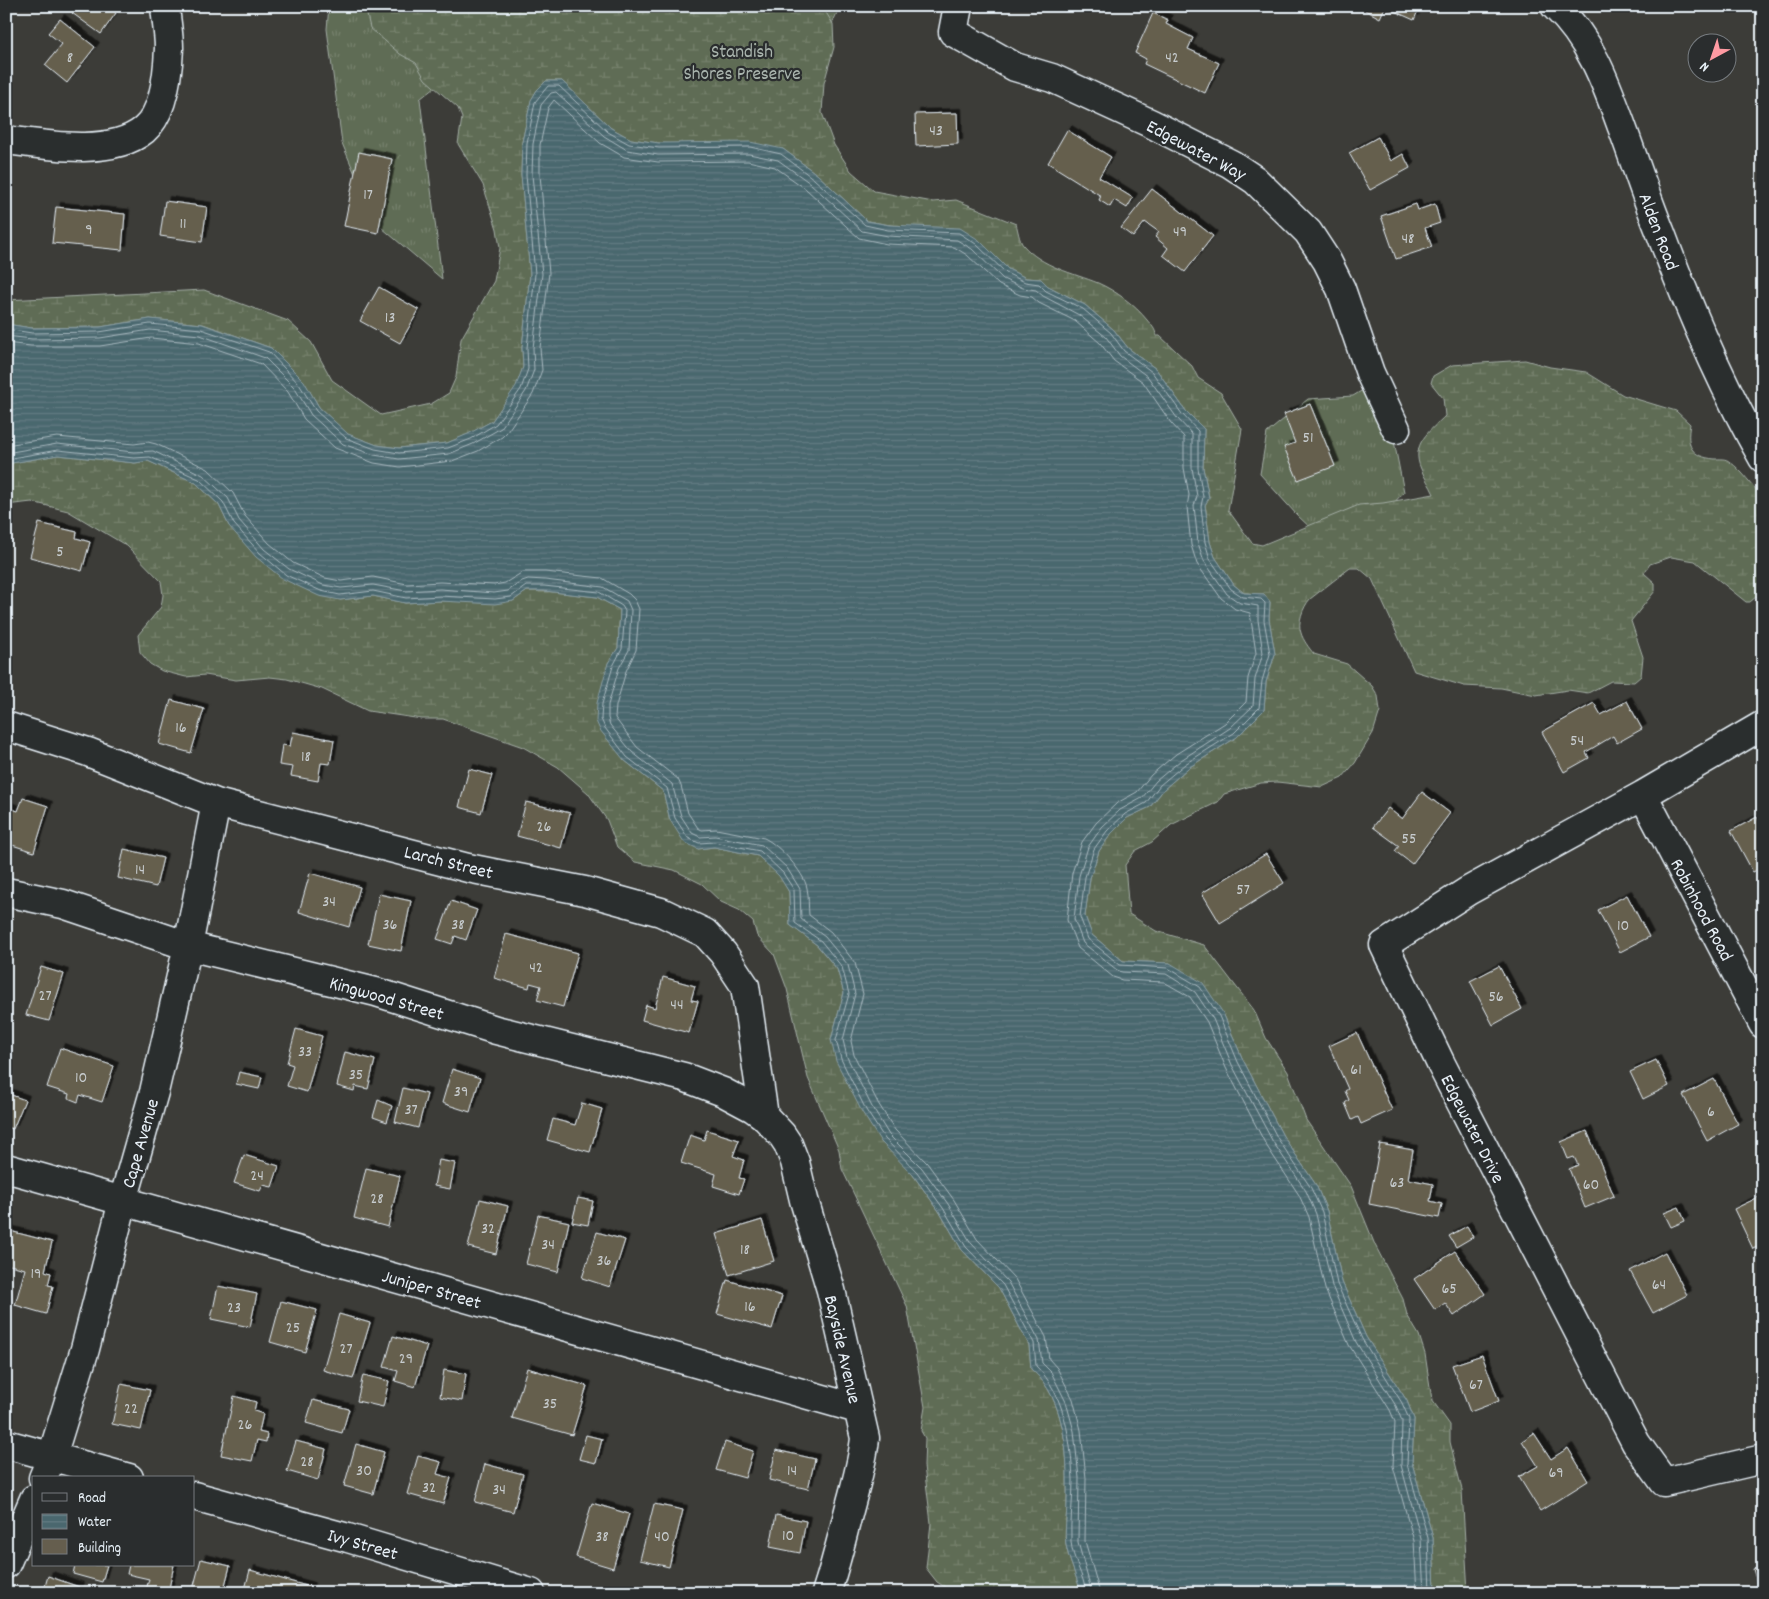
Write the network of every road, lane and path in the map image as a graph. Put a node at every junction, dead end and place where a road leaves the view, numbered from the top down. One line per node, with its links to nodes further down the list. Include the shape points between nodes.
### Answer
1 (165, 6): 4 (street, via 169,46 166,80 155,115 145,129 127,139 102,146)
2 (958, 6): 5 (street, Edgewater Way, via 953,32 1015,66 1052,78 1231,164 1256,180 1280,203 1308,232 1335,275 1370,374)
3 (1555, 6): 6 (street, Alden Road, via 1583,40 1604,76 1679,282 1724,384)
4 (6, 140)
5 (1396, 429)
6 (1763, 458)
7 (1763, 724): 9 (street)
8 (6, 726): 10 (street, Larch Street, via 88,752)
9 (1643, 794): 13 (street, Robinhood Road); 19 (street, Edgewater Drive, via 1468,891 1384,945 1445,1072 1624,1420 1664,1482)
10 (216, 804): 12 (street, Cape Avenue); 14 (street, Larch Street, via 468,868 585,891 661,912 705,934 745,986)
11 (6, 892): 12 (street, Kingwood Street, via 63,904)
12 (188, 946): 14 (street, Kingwood Street, via 376,992 496,1030 684,1077 723,1092); 16 (street, Cape Avenue, via 154,1092)
13 (1763, 1024)
14 (764, 1116): 17 (street, Bayside Avenue, via 788,1144 795,1162 831,1290)
15 (6, 1168): 16 (street, Juniper Street)
16 (123, 1201): 17 (street, Juniper Street); 20 (street, Cape Avenue, via 85,1350)
17 (858, 1409): 26 (street, Bayside Avenue, via 865,1438 863,1457)
18 (6, 1444): 20 (street)
19 (1763, 1460)
20 (47, 1467): 21 (street)
21 (114, 1476)
22 (195, 1496): 25 (street, Ivy Street)
23 (32, 1504): 24 (street)
24 (6, 1564)
25 (531, 1593)
26 (826, 1593)

